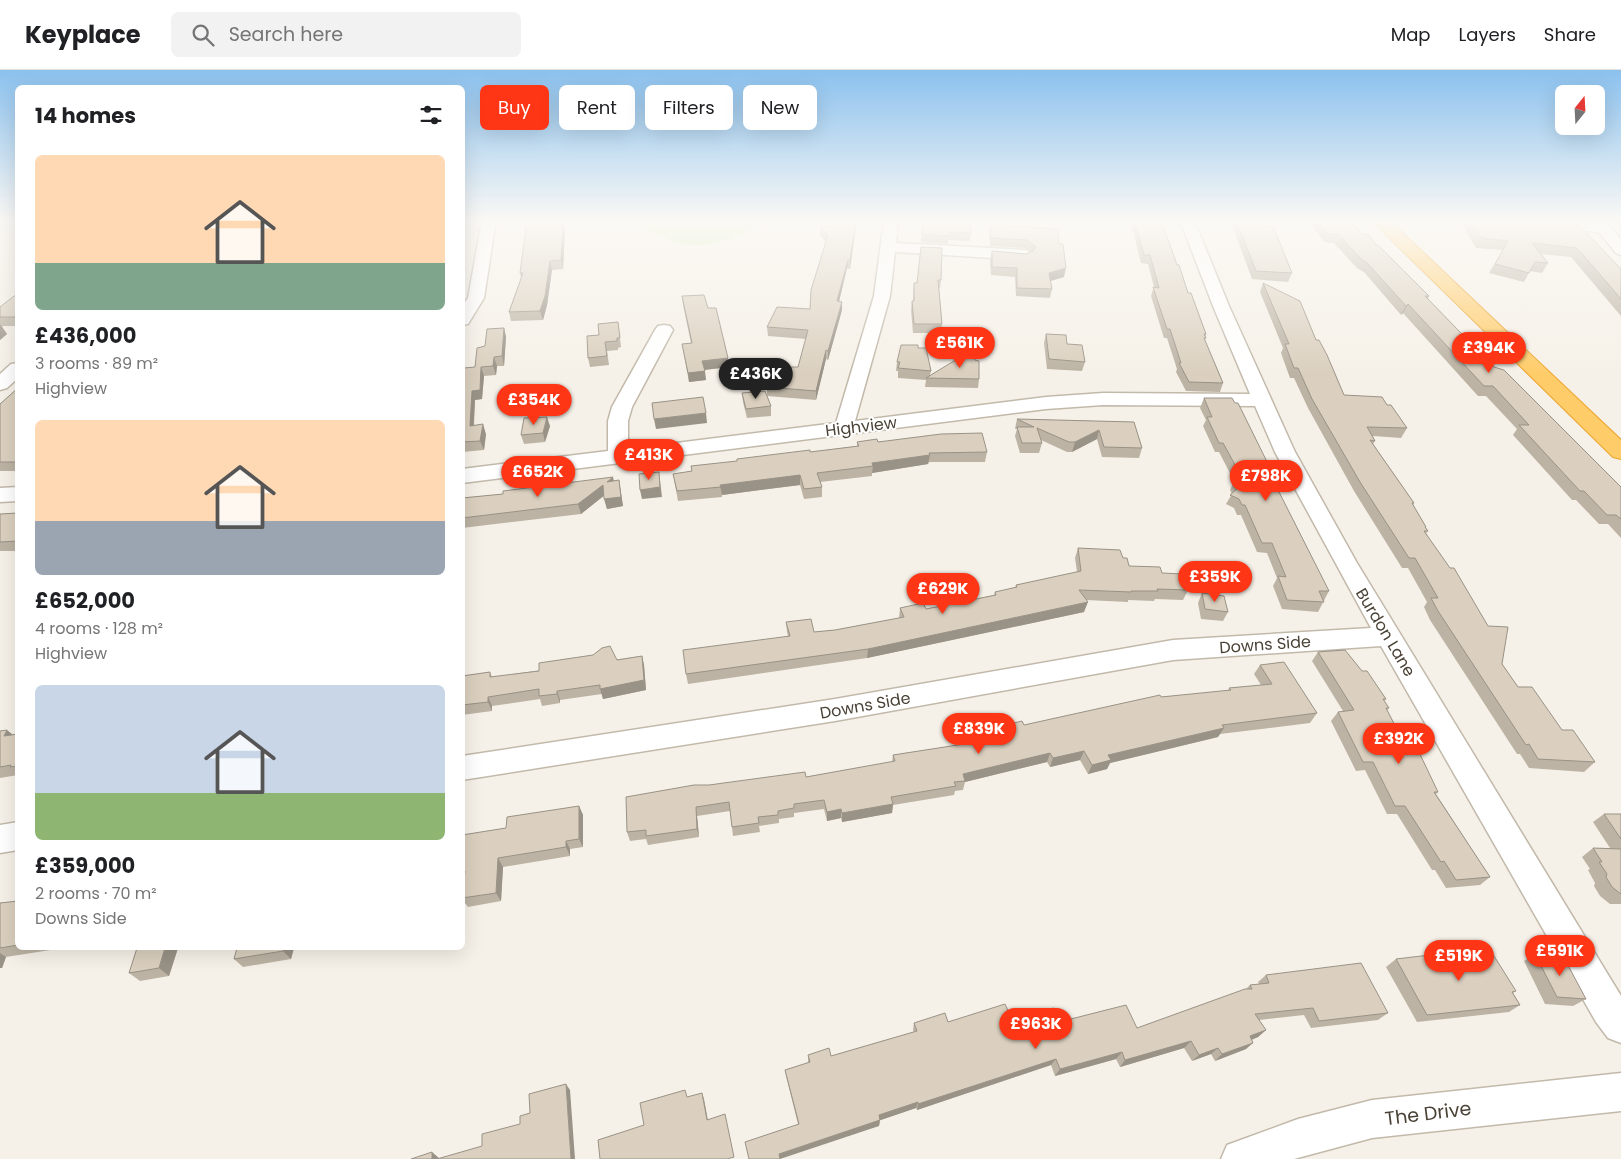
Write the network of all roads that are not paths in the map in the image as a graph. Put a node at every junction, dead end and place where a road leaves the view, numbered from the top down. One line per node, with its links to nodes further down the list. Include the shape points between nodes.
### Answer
1 (481, 271): 5 (street, via 476,298)
2 (885, 271): 10 (street, via 882,296 845,421)
3 (1207, 271): 9 (street, Burdon Lane)
4 (1432, 271): 11 (highway)
5 (465, 315)
6 (664, 330): 12 (street, via 622,407 618,421)
7 (15, 371): 8 (street)
8 (0, 384)
9 (1261, 400): 10 (street, Highview, via 1087,399); 16 (street, Burdon Lane, via 1285,452)
10 (848, 428): 12 (street, Highview)
11 (1621, 452)
12 (618, 457): 13 (street, Highview)
13 (465, 476)
14 (15, 494): 15 (street)
15 (0, 495)
16 (1388, 636): 17 (street, Downs Side, via 1173,650 836,710); 20 (street, Burdon Lane)
17 (465, 768)
18 (15, 836): 19 (street)
19 (0, 839)
20 (1621, 1025)
21 (1621, 1092): 22 (street, The Drive, via 1372,1120 1298,1138)
22 (1241, 1159)

